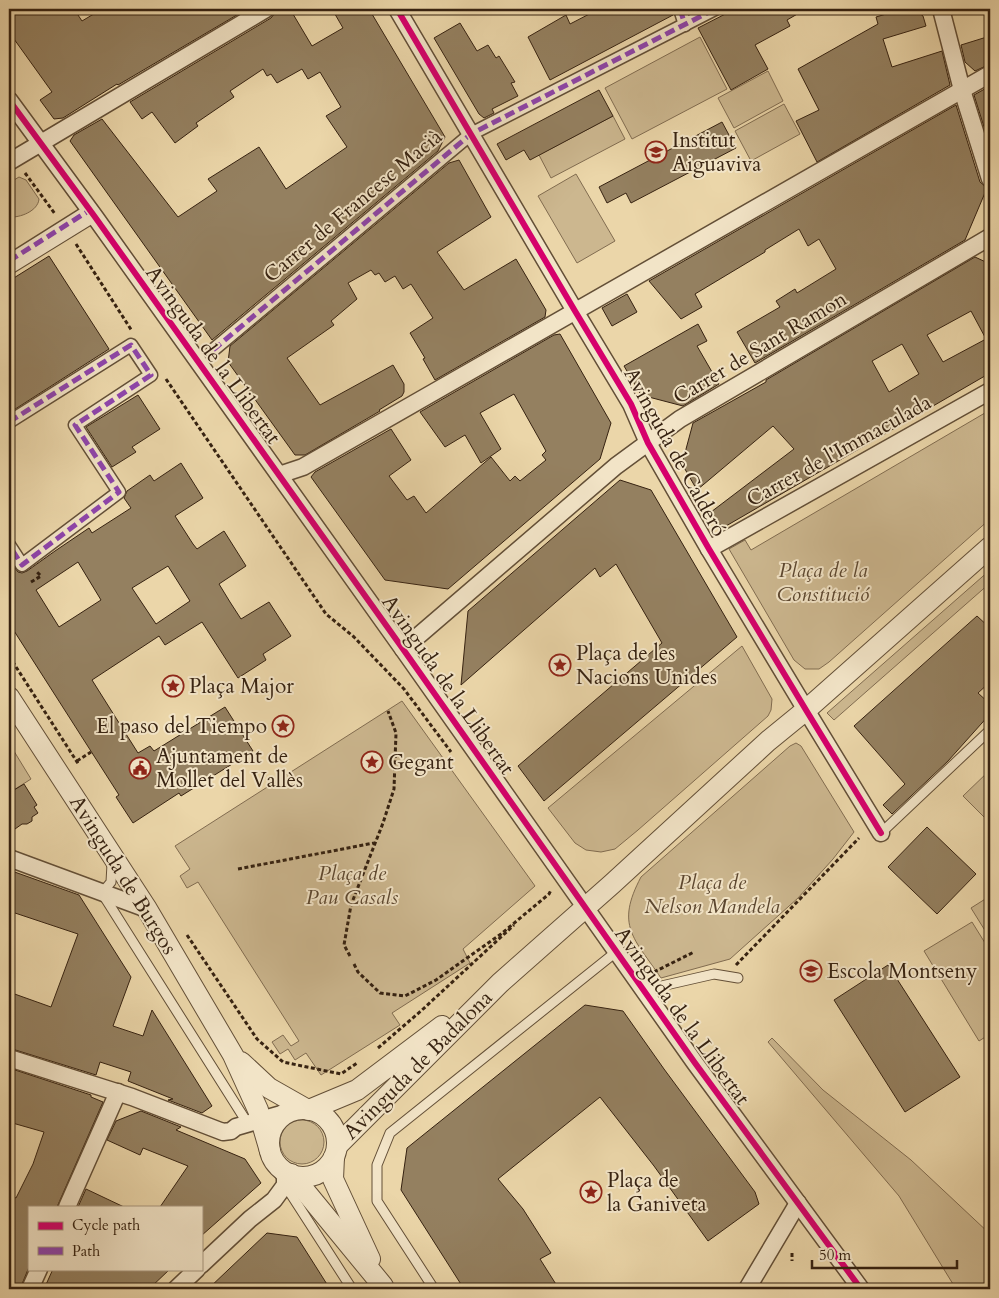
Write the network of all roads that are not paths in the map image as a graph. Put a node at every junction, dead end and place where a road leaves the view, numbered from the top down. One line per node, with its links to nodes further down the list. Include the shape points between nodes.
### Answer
1 (266, 9): 11 (street)
2 (397, 9): 10 (street, Avinguda de Calderó)
3 (680, 9): 6 (street)
4 (715, 9): 6 (street, Carrer de Francesc Macià)
5 (941, 9): 8 (street)
6 (685, 25): 10 (street, Carrer de Francesc Macià)
7 (990, 74): 8 (street)
8 (962, 90): 13 (street); 19 (street)
9 (9, 100): 11 (street, Avinguda de la Llibertat)
10 (471, 134): 19 (street, Avinguda de Calderó); 20 (street, Carrer de Francesc Macià)
11 (39, 143): 12 (street); 14 (street, Avinguda de la Llibertat)
12 (16, 166)
13 (990, 180)
14 (92, 214): 15 (street); 24 (street, Avinguda de la Llibertat)
15 (67, 230): 17 (street); 18 (lane)
16 (990, 237): 23 (street, Carrer de Sant Ramon, via 680,420)
17 (9, 261)
18 (9, 270)
19 (575, 311): 23 (street, Avinguda de Calderó, via 631,404); 24 (street, via 303,466)
20 (213, 350)
21 (990, 391): 27 (street, Carrer de l'Immaculada)
22 (9, 422): 25 (street, via 131,345 151,375 75,425 118,492 22,565)
23 (648, 443): 27 (street, Avinguda de Calderó); 28 (street, Carrer de Sant Ramon, via 616,466)
24 (279, 475): 28 (street, Avinguda de la Llibertat)
25 (9, 545)
26 (990, 547): 30 (street, Avinguda de Badalona)
27 (709, 548): 30 (street, Avinguda de Calderó)
28 (403, 649): 36 (street, Avinguda de la Llibertat)
29 (9, 697): 33 (street, Avinguda de Burgos)
30 (806, 710): 32 (street, Avinguda de Calderó); 36 (street, Avinguda de Badalona)
31 (990, 730): 32 (lane)
32 (881, 832)
33 (109, 851): 35 (lane, via 113,868 111,882); 37 (street, Avinguda de Burgos)
34 (9, 858): 35 (street)
35 (102, 893): 37 (street); 47 (lane)
36 (586, 908): 38 (street, Avinguda de la Llibertat); 40 (street, Avinguda de Badalona)
37 (147, 909): 42 (street, Avinguda de Burgos)
38 (616, 952): 41 (street, Avinguda de la Llibertat); 59 (lane, via 390,1132 377,1166 376,1201)
39 (738, 978): 41 (lane, via 714,974)
40 (500, 983): 45 (street, Avinguda de Badalona, via 357,1090); 48 (street, Avinguda de Badalona)
41 (644, 990): 50 (street, Avinguda de la Llibertat)
42 (233, 1055): 45 (street, Avinguda de Burgos, via 269,1088); 47 (street, Avinguda de Burgos, via 258,1110)
43 (9, 1058): 44 (street)
44 (118, 1092): 47 (street, via 224,1132); 51 (street)
45 (308, 1109): 46 (street, Avinguda de Badalona); 48 (street, Avinguda de Burgos, via 329,1120 335,1130)
46 (285, 1113): 47 (street); 47 (street, via 271,1130 269,1141)
47 (261, 1133): 49 (street, Avinguda de Burgos)
48 (335, 1151): 49 (street, Avinguda de Badalona, via 320,1172); 55 (street, via 333,1179)
49 (286, 1177): 52 (street, via 274,1200); 55 (street); 58 (lane)
50 (798, 1203): 60 (street); 61 (street, Avinguda de la Llibertat)
51 (67, 1206)
52 (202, 1264)
53 (39, 1270): 56 (street)
54 (196, 1270): 57 (street)
55 (384, 1288)
56 (30, 1289)
57 (176, 1289)
58 (352, 1289)
59 (434, 1289)
60 (747, 1289)
61 (861, 1289)

